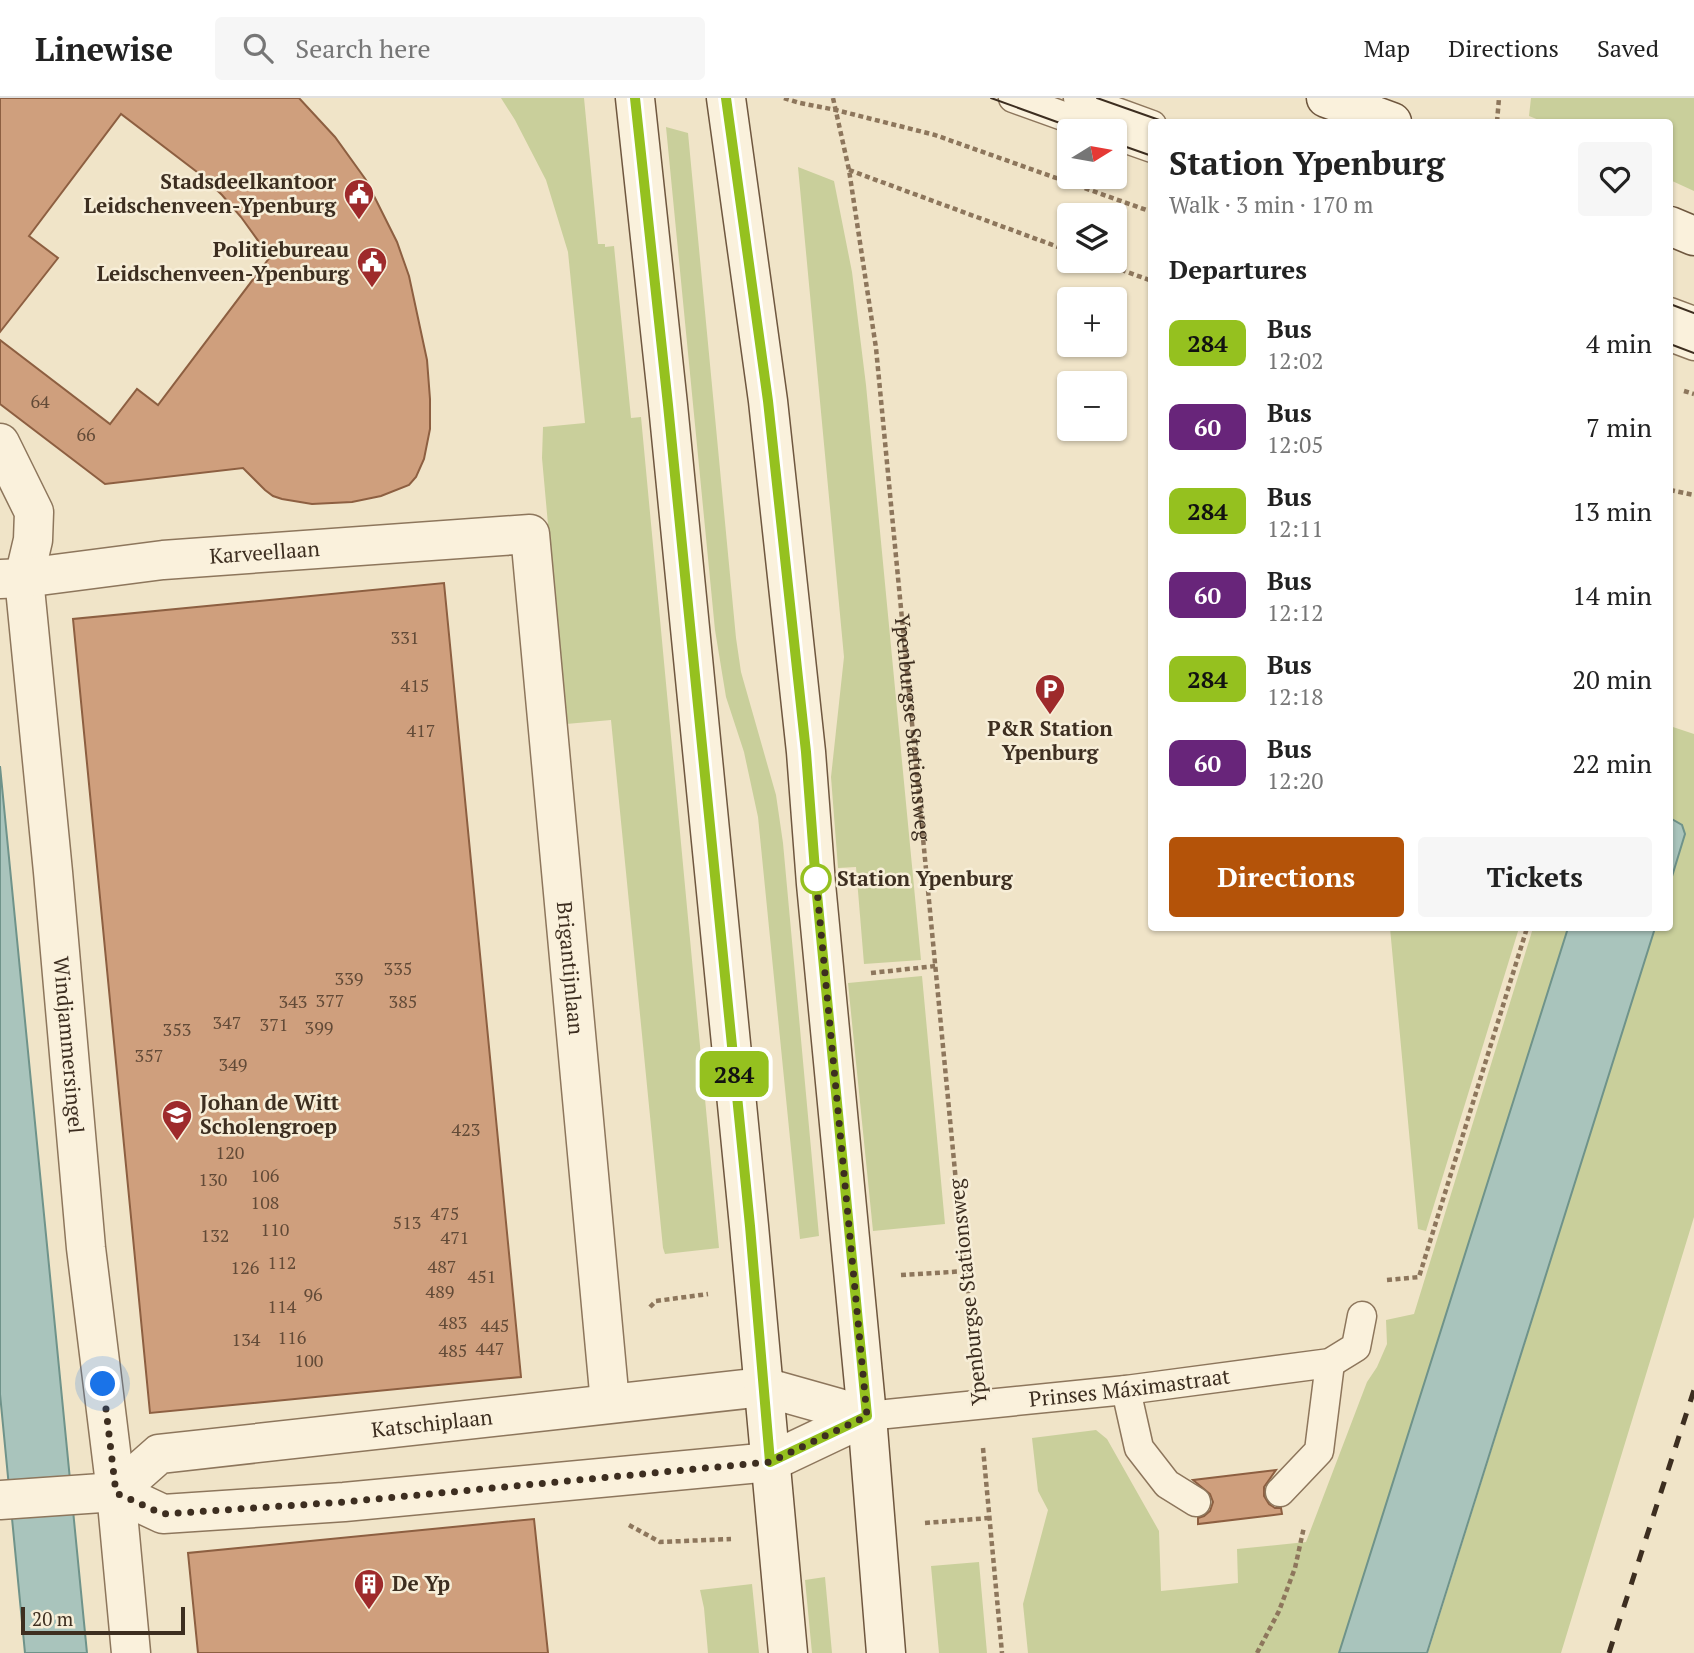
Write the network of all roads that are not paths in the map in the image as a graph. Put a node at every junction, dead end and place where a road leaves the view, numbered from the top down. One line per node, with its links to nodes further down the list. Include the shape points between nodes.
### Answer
1 (635, 98): 22 (street)
2 (726, 98): 25 (street, via 768,401 805,738)
3 (1013, 98): 6 (lane)
4 (1078, 98): 8 (lane)
5 (1326, 98): 7 (street)
6 (1072, 119)
7 (1384, 119)
8 (1148, 124)
9 (1127, 139): 10 (lane)
10 (1148, 147)
11 (1673, 227): 12 (street)
12 (1694, 236)
13 (1673, 313): 14 (lane)
14 (1694, 321)
15 (1673, 338): 16 (lane)
16 (1694, 346)
17 (0, 443): 19 (street, Windjammersingel, via 34,512 33,540)
18 (530, 534): 19 (street, Karveellaan, via 163,560); 24 (street, Brigantijnlaan)
19 (12, 578): 28 (street, Windjammersingel, via 53,872 86,1248)
20 (1362, 1316): 21 (lane, Prinses Máximastraat, via 1356,1347)
21 (1330, 1363): 23 (lane, Prinses Máximastraat); 27 (lane, via 1319,1451)
22 (764, 1387): 24 (street, Katschiplaan); 25 (street); 26 (street)
23 (1126, 1390): 25 (lane, Prinses Máximastraat); 30 (lane, via 1139,1448 1167,1484)
24 (610, 1403): 28 (street, Katschiplaan, via 159,1454)
25 (867, 1416): 26 (street); 33 (street)
26 (770, 1462): 28 (street, via 163,1514); 32 (street)
27 (1280, 1492)
28 (116, 1493): 29 (street); 31 (street, Windjammersingel)
29 (2, 1500)
30 (1196, 1502)
31 (131, 1653)
32 (788, 1653)
33 (886, 1653)

